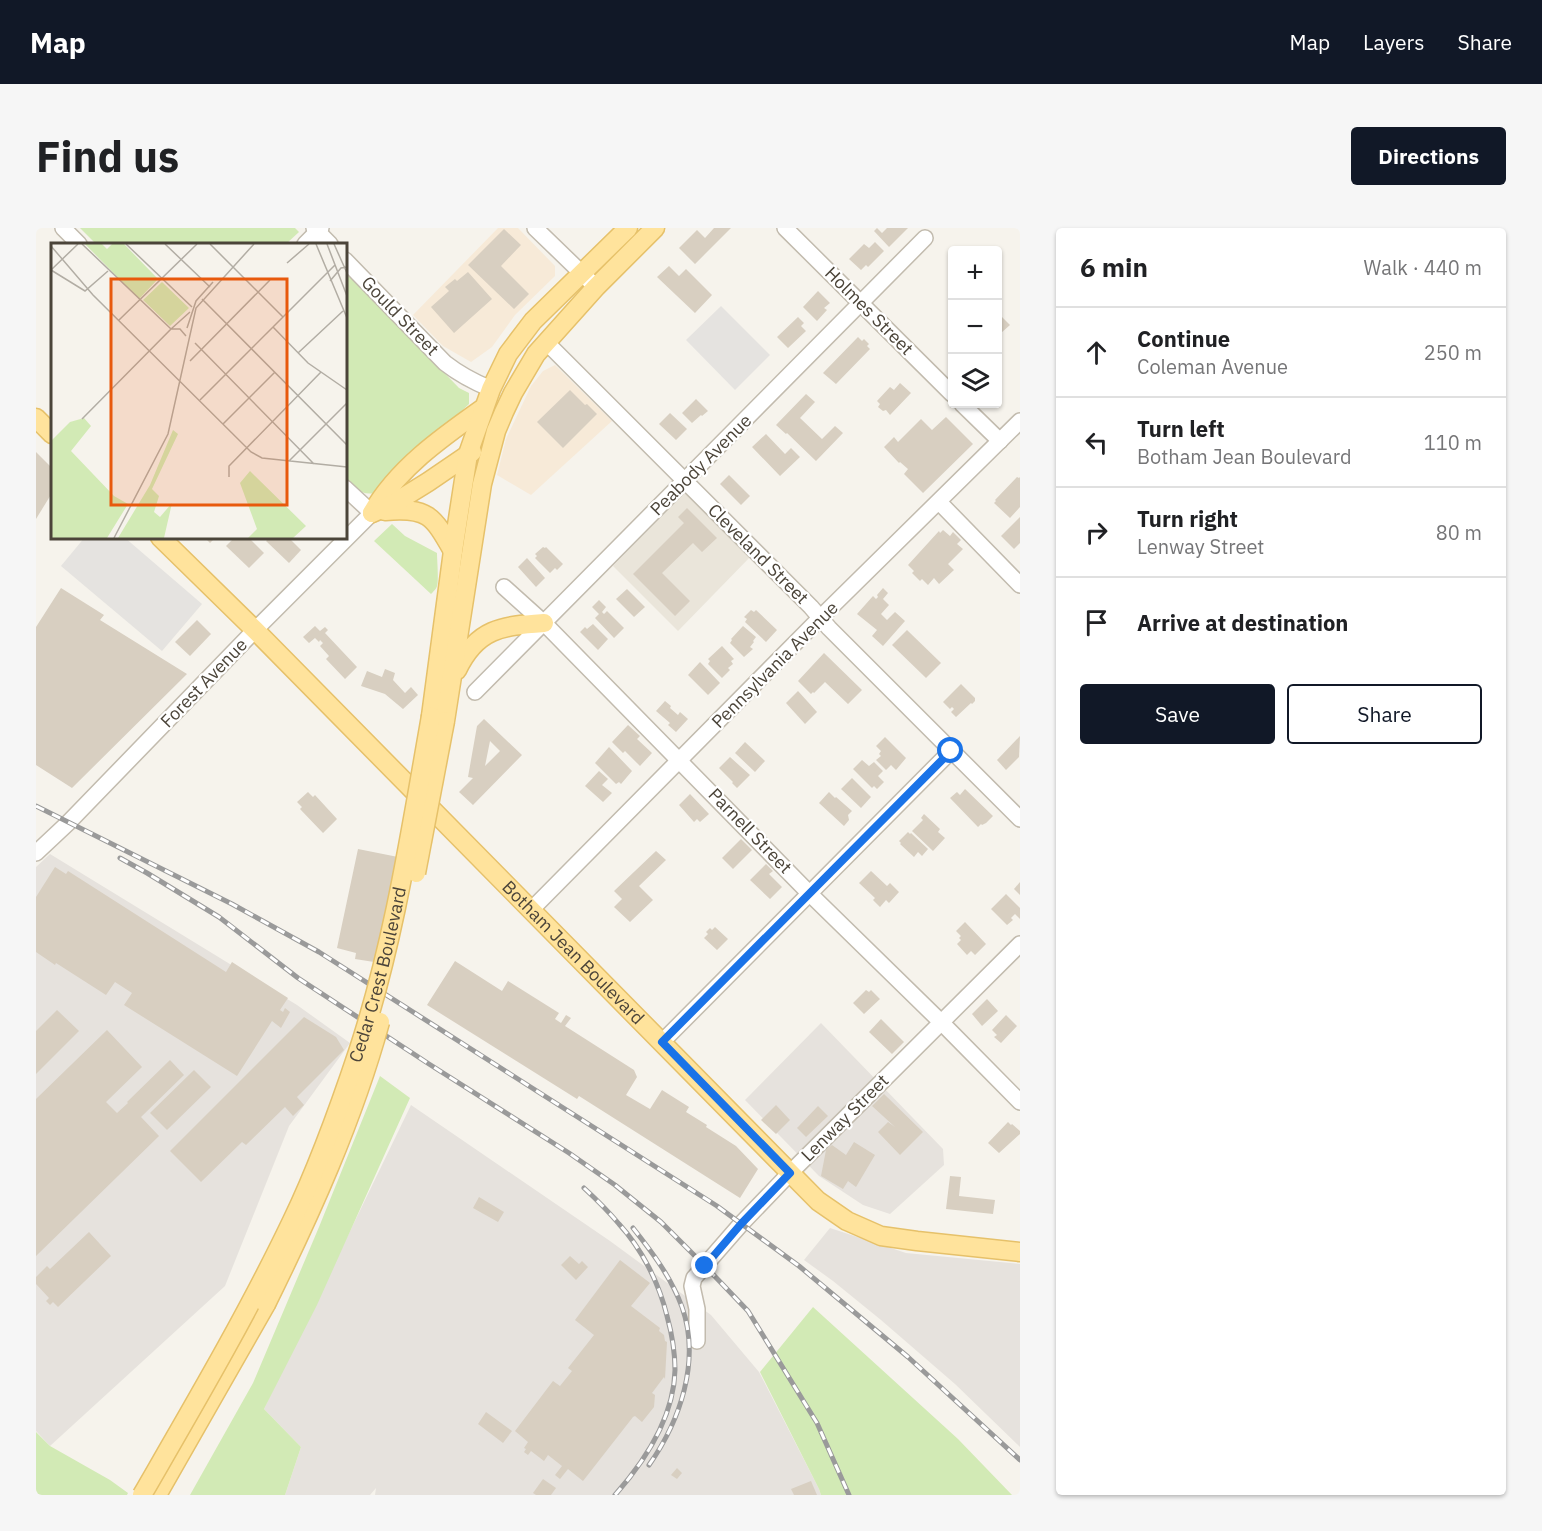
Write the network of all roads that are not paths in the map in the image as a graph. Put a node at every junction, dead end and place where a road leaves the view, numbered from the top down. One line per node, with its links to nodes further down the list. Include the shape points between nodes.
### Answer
1 (63, 228): 8 (street)
2 (535, 228): 12 (street)
3 (628, 228): 12 (main road, Cedar Crest Boulevard)
4 (655, 228): 13 (main road, Cedar Crest Boulevard)
5 (784, 228): 14 (street, Holmes Street)
6 (318, 229): 9 (street); 10 (street)
7 (926, 238): 14 (street, Peabody Avenue)
8 (78, 243)
9 (305, 243)
10 (329, 243)
11 (346, 261): 16 (street, Gould Street, via 445,363)
12 (581, 273): 13 (street); 16 (main road, Cedar Crest Boulevard, via 533,321 508,354)
13 (596, 287): 15 (main road, Cedar Crest Boulevard)
14 (861, 304): 17 (street, Holmes Street); 27 (street, Peabody Avenue)
15 (546, 342): 24 (main road, Cedar Crest Boulevard, via 513,393); 27 (street, Cleveland Street)
16 (490, 389): 19 (main road, Cedar Crest Boulevard)
17 (948, 390)
18 (966, 408): 23 (street)
19 (482, 409): 25 (main road, Cedar Crest Boulevard); 26 (main road)
20 (36, 418): 22 (main road)
21 (1020, 421): 23 (street, Pennsylvania Avenue)
22 (51, 433)
23 (1000, 441): 30 (street, Pennsylvania Avenue)
24 (493, 443): 25 (main road); 28 (main road, Cedar Crest Boulevard)
25 (468, 454): 26 (main road, via 448,451); 28 (main road); 31 (main road, via 391,505); 33 (main road, Cedar Crest Boulevard)
26 (421, 456): 31 (main road, via 398,476)
27 (685, 481): 36 (street, Cleveland Street); 37 (street, Peabody Avenue)
28 (482, 484): 39 (main road, Cedar Crest Boulevard)
29 (346, 489): 31 (street)
30 (939, 502): 34 (street); 36 (street, Pennsylvania Avenue)
31 (372, 513): 33 (main road, via 407,509 420,512 440,528); 38 (street, Forest Avenue)
32 (161, 538): 38 (main road, Botham Jean Boulevard)
33 (453, 551): 41 (main road, Cedar Crest Boulevard)
34 (1020, 585)
35 (504, 587): 37 (street, Parnell Street)
36 (820, 618): 42 (street, Cleveland Street); 43 (street, Pennsylvania Avenue)
37 (544, 623): 39 (main road, via 509,626 480,639 463,658); 40 (street, Peabody Avenue); 43 (street, Parnell Street)
38 (255, 630): 45 (street, Forest Avenue); 47 (main road, Botham Jean Boulevard)
39 (452, 682): 41 (main road, Cedar Crest Boulevard)
40 (475, 692)
41 (438, 719): 55 (main road, Cedar Crest Boulevard, bridge, via 373,1003 341,1101 271,1264); 56 (main road, Cedar Crest Boulevard, bridge, via 413,892 356,1099 322,1186 266,1304)
42 (951, 751): 44 (street, Cleveland Street); 46 (street)
43 (680, 760): 46 (street, Parnell Street); 47 (street, Pennsylvania Avenue)
44 (1020, 819)
45 (36, 853)
46 (809, 893): 49 (street, Parnell Street); 50 (street)
47 (531, 910): 50 (main road, Botham Jean Boulevard)
48 (1020, 944): 49 (street, Lenway Street)
49 (942, 1023): 51 (street, Parnell Street); 52 (street, Lenway Street)
50 (662, 1042): 52 (main road, Botham Jean Boulevard)
51 (1020, 1102)
52 (790, 1173): 53 (main road, Botham Jean Boulevard, via 825,1206 881,1236); 54 (street, Lenway Street, via 694,1278)
53 (1020, 1252)
54 (697, 1341)
55 (142, 1495)
56 (157, 1495)

